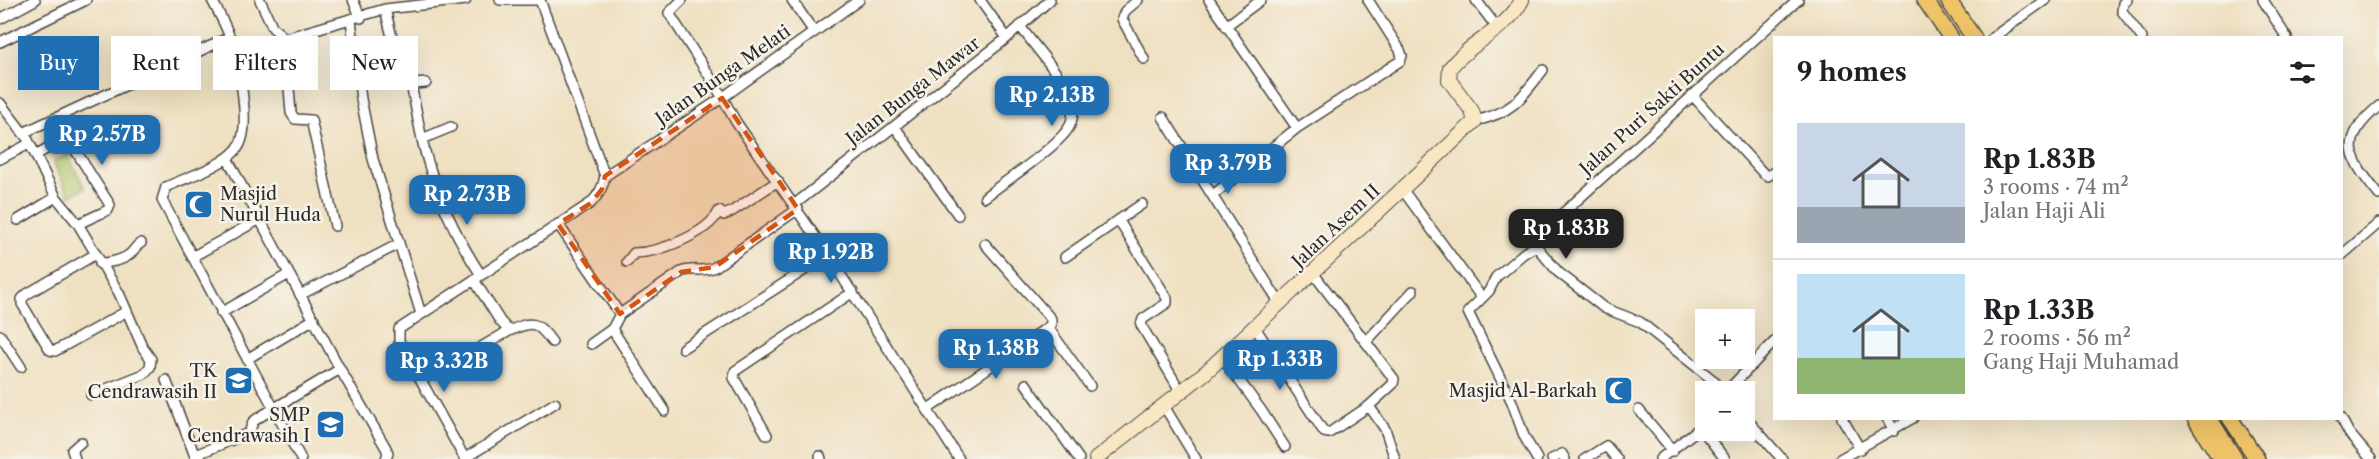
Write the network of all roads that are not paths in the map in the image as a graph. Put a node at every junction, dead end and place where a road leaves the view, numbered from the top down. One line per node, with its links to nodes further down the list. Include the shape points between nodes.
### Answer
1 (35, 0): 31 (street)
2 (87, 0): 48 (street)
3 (212, 0): 36 (street)
4 (260, 0): 37 (street, via 273,28)
5 (353, 0): 30 (street)
6 (466, 0): 28 (street)
7 (500, 0): 8 (street)
8 (540, 0): 73 (street)
9 (682, 0): 58 (street, via 669,13)
10 (792, 0): 35 (street)
11 (858, 0): 35 (street, Jalan Bunga Melati)
12 (980, 0): 47 (street)
13 (1050, 0): 32 (street, Jalan Bunga Mawar)
14 (1138, 0): 50 (street, via 1122,19)
15 (1209, 0): 33 (street)
16 (1261, 0): 33 (street)
17 (1368, 0): 65 (street, via 1400,50 1400,61)
18 (1476, 0): 34 (street)
19 (1522, 0): 34 (street)
20 (1798, 0): 57 (street, Jalan Puri Sakti Buntu)
21 (1925, 0): 40 (main road)
22 (1935, 0): 41 (main road)
23 (1948, 0): 42 (main road)
24 (1955, 0): 43 (main road)
25 (2045, 0): 44 (street)
26 (2127, 0): 45 (street, via 2122,11)
27 (2263, 0): 46 (street)
28 (398, 3): 29 (street)
29 (385, 9): 30 (street); 39 (street)
30 (356, 19): 38 (street); 111 (street, via 361,99 373,159)
31 (0, 20)
32 (1020, 26): 47 (street, Jalan Bunga Mawar); 79 (street, via 1068,90 1073,118 1070,128 1056,142)
33 (1227, 26): 65 (street)
34 (1498, 29): 62 (street, via 1449,71 1449,80)
35 (814, 32): 58 (street, Jalan Bunga Melati)
36 (230, 36)
37 (283, 36)
38 (292, 36)
39 (392, 36)
40 (1950, 36)
41 (1959, 36)
42 (1979, 36)
43 (1979, 36)
44 (1982, 36)
45 (2141, 36)
46 (2286, 36)
47 (1007, 38): 64 (street, Jalan Bunga Mawar)
48 (0, 42)
49 (213, 45): 66 (street)
50 (1144, 59)
51 (1543, 70): 62 (street, via 1509,110)
52 (426, 83): 53 (street)
53 (418, 84)
54 (241, 90): 71 (street, via 242,141)
55 (289, 90): 89 (street, via 295,119 311,120)
56 (412, 90): 67 (street)
57 (1692, 95): 72 (street, via 1765,175); 92 (street, Jalan Puri Sakti Buntu, via 1539,234)
58 (722, 98): 73 (street, Jalan Bunga Melati); 74 (street)
59 (0, 103): 66 (street)
60 (2379, 106): 77 (street, via 2360,124 2352,151 2358,168)
61 (1163, 117): 76 (street)
62 (1475, 121): 75 (street, Jalan Asem II)
63 (451, 127): 67 (street)
64 (895, 127): 81 (street, Jalan Bunga Mawar); 82 (street)
65 (1297, 128): 76 (street)
66 (23, 132): 68 (street)
67 (422, 140): 103 (street, via 453,228)
68 (29, 144): 69 (street); 70 (street)
69 (36, 155): 78 (street); 87 (street, via 61,140 69,140 110,205 108,210)
70 (0, 159)
71 (227, 159): 83 (street); 97 (street, via 164,190 162,200)
72 (1773, 172)
73 (604, 176): 88 (street, via 602,189 591,203)
74 (778, 181): 81 (street); 99 (street, via 731,212 719,211 710,222 677,243 634,254)
75 (1402, 189): 101 (street, Jalan Asem II); 107 (street)
76 (1213, 195): 108 (street)
77 (2379, 195)
78 (57, 197): 84 (street); 87 (street)
79 (985, 197)
80 (1142, 204): 85 (street)
81 (796, 207): 96 (street); 112 (street, Jalan Bunga Mawar, via 715,267 681,272)
82 (958, 214)
83 (260, 219): 97 (street); 102 (street)
84 (18, 220)
85 (1119, 220): 98 (street); 134 (street, via 1167,298 1167,303 1143,319 1141,326)
86 (2379, 223): 94 (street)
87 (78, 224): 95 (street)
88 (558, 224): 103 (street); 112 (street)
89 (335, 226)
90 (141, 243): 100 (street, via 129,256)
91 (985, 244): 116 (street, via 1051,319)
92 (1536, 246): 107 (street, Jalan Puri Sakti Buntu, via 1496,278); 130 (street, via 1558,272 1604,309 1640,322)
93 (393, 247): 106 (street)
94 (2343, 254)
95 (94, 255): 100 (street); 109 (street, via 27,294 22,304 50,350 55,351)
96 (828, 255): 105 (street); 123 (street)
97 (192, 257): 110 (street)
98 (1065, 257)
99 (627, 262)
100 (100, 264): 109 (street)
101 (1313, 273): 108 (street, Jalan Asem II); 120 (street)
102 (289, 274): 106 (street); 110 (street)
103 (477, 278): 111 (street); 117 (street)
104 (1413, 291): 120 (street)
105 (853, 292): 140 (street); 154 (street, via 735,371 734,378)
106 (300, 295): 113 (street)
107 (1482, 298): 171 (street, Jalan Puri Sakti Buntu, via 1468,312)
108 (1279, 302): 114 (street, Jalan Asem II)
109 (128, 311): 135 (street, via 151,359 150,367 144,374)
110 (221, 313): 125 (street)
111 (421, 314): 165 (street, via 399,330 399,341)
112 (620, 314): 115 (street)
113 (314, 320): 125 (street); 127 (street)
114 (1254, 326): 124 (street, Jalan Asem II); 138 (street, via 1324,432 1329,433)
115 (612, 329): 122 (street); 142 (street)
116 (1049, 329): 133 (street); 140 (street)
117 (509, 331): 119 (street, via 536,324); 128 (street)
118 (0, 335): 126 (street)
119 (552, 342)
120 (1365, 342): 138 (street, via 1394,381)
121 (1773, 343): 131 (street)
122 (591, 344)
123 (683, 348)
124 (1222, 357): 134 (street, Jalan Asem II); 157 (street)
125 (247, 359): 139 (street)
126 (21, 367)
127 (340, 369): 139 (street); 164 (street, via 386,448)
128 (438, 372)
129 (165, 380): 160 (street)
130 (1714, 381)
131 (1737, 381)
132 (1026, 384): 167 (street)
133 (1090, 386)
134 (1181, 392): 137 (street, Jalan Asem II)
135 (91, 395)
136 (555, 403): 165 (street)
137 (1164, 406): 168 (street, Jalan Asem II); 169 (street)
138 (1369, 406): 170 (street, via 1385,429)
139 (275, 408): 160 (street, via 253,422 249,433 240,439); 163 (street)
140 (928, 409): 166 (street)
141 (1639, 410): 159 (street)
142 (665, 411)
143 (1843, 420): 158 (street)
144 (1888, 420): 152 (street)
145 (1910, 420): 152 (street)
146 (2196, 420): 179 (main road)
147 (2210, 420): 180 (main road)
148 (2222, 420): 181 (main road)
149 (2231, 420): 182 (main road)
150 (2342, 420): 183 (street)
151 (1755, 428): 177 (street)
152 (1894, 431): 158 (street)
153 (1695, 432): 159 (street)
154 (767, 435)
155 (1713, 441): 176 (street)
156 (81, 442): 162 (street, via 72,450)
157 (1285, 447)
158 (1860, 449): 178 (street)
159 (1673, 451): 175 (street)
160 (196, 457)
161 (1564, 457): 172 (street)
162 (75, 459)
163 (301, 459)
164 (386, 459)
165 (465, 459)
166 (959, 459)
167 (1079, 459)
168 (1095, 459)
169 (1196, 459)
170 (1395, 459)
171 (1537, 459)
172 (1552, 459)
173 (1585, 459): 174 (street, via 1603,447 1609,447)
174 (1617, 459)
175 (1660, 459)
176 (1725, 459)
177 (1782, 459)
178 (1840, 459)
179 (2221, 459)
180 (2235, 459)
181 (2246, 459)
182 (2257, 459)
183 (2371, 459)

